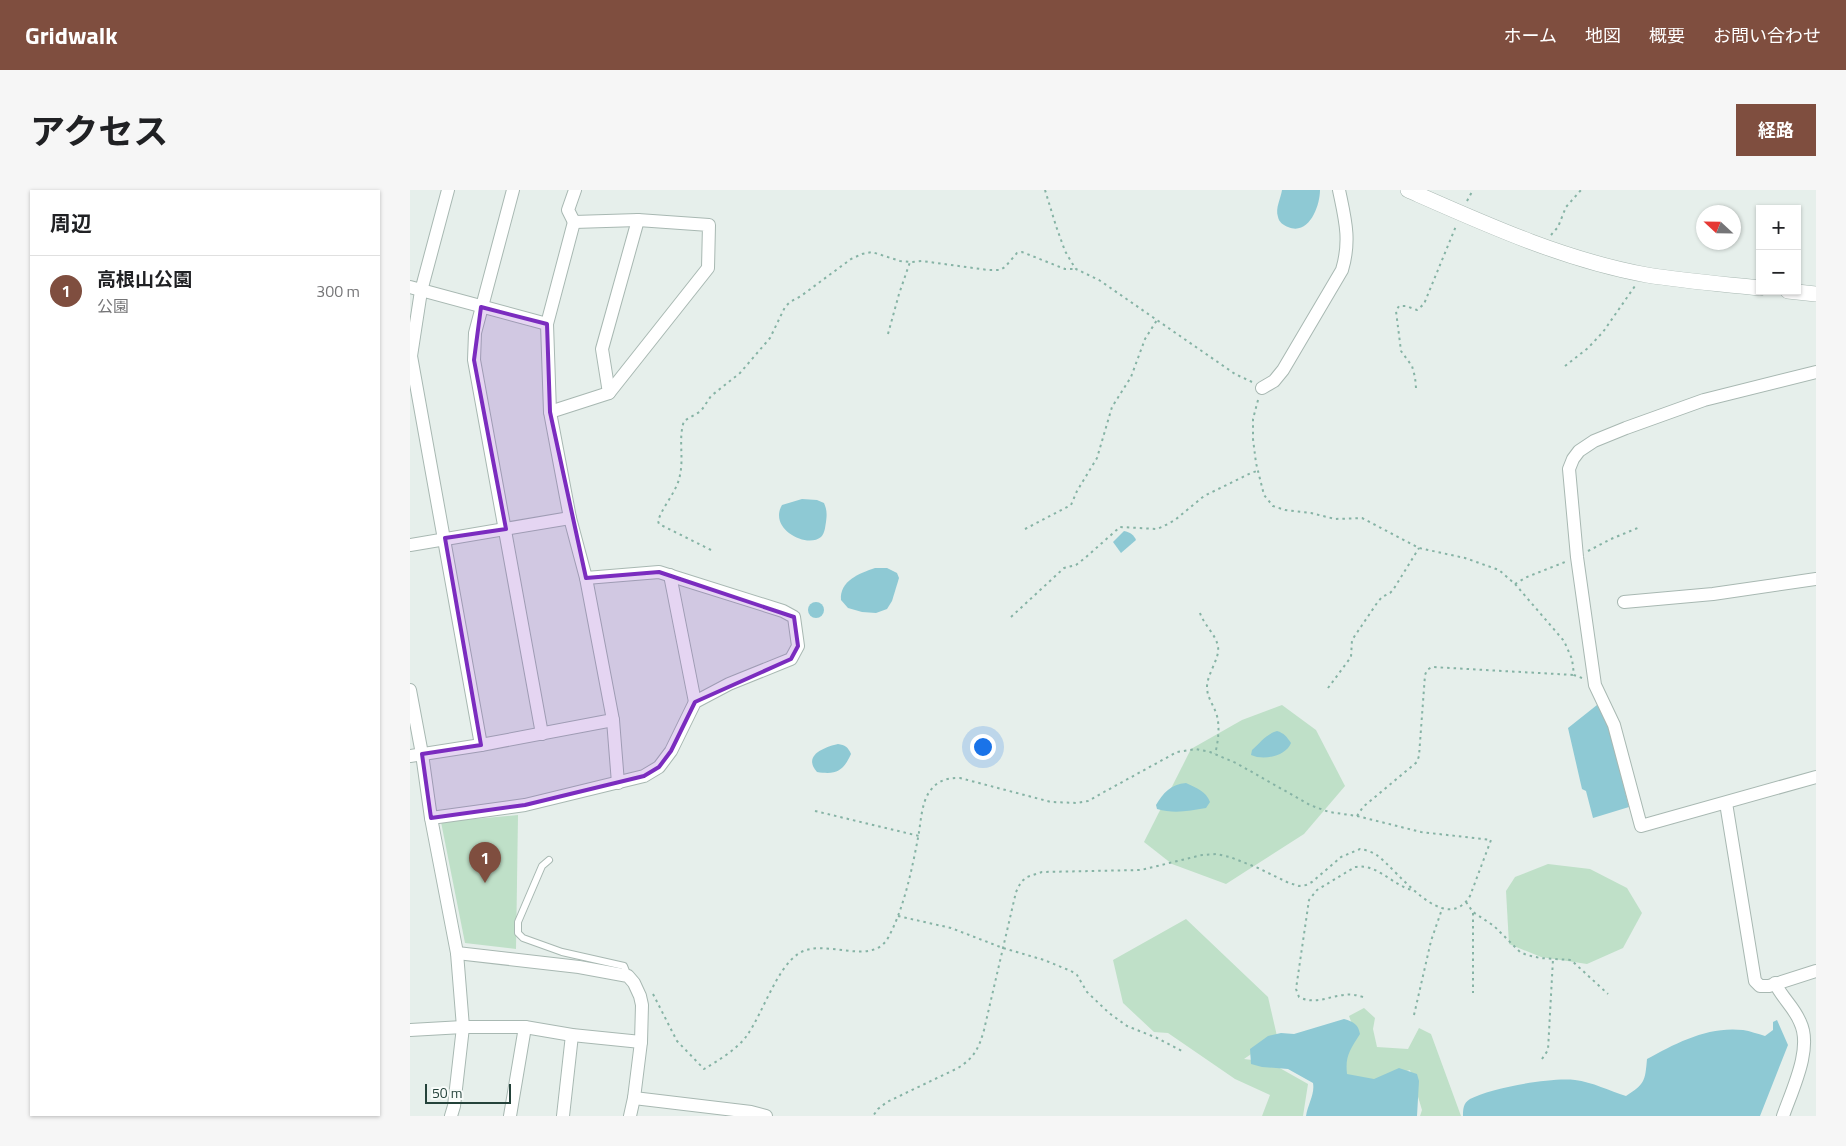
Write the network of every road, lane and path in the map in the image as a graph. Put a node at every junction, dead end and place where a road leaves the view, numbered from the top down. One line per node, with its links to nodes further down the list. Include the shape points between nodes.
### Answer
1 (448, 190): 16 (street)
2 (513, 190): 19 (street)
3 (575, 190): 10 (street, via 568,210)
4 (1045, 190): 13 (path, via 1065,251)
5 (1339, 190): 25 (street, via 1348,242 1342,270 1283,370)
6 (1408, 190): 8 (street)
7 (1581, 190): 11 (path, via 1566,207 1554,233 1541,238)
8 (1461, 213): 11 (street); 26 (path, via 1424,304 1417,310 1399,306 1396,311 1401,351 1412,366)
9 (638, 220): 10 (street); 27 (street, via 602,349); 27 (street, via 708,225 708,268)
10 (574, 222): 21 (street)
11 (1538, 244): 14 (street)
12 (910, 262): 13 (path, via 1000,270 1022,252 1065,269); 22 (path); 36 (path, via 872,252 851,259 790,302 770,338 740,373 711,396 701,411 684,421 680,440 680,476 658,521)
13 (1076, 269): 20 (path, via 1099,280)
14 (1646, 275): 15 (street); 23 (path, via 1631,289 1603,332)
15 (1756, 288)
16 (415, 289): 19 (street); 33 (street, via 411,356)
17 (1801, 292): 18 (street)
18 (1816, 294)
19 (481, 307): 21 (street); 31 (street, via 475,332 474,360)
20 (1157, 320): 25 (path, via 1235,374); 32 (path, via 1145,340 1131,377 1112,407 1097,458 1071,505)
21 (547, 324): 28 (street)
22 (888, 334)
23 (1565, 366)
24 (1816, 372): 44 (street, via 1704,400 1635,424 1594,441 1573,459 1569,470 1577,557)
25 (1262, 388): 29 (path, via 1253,419)
26 (1416, 388)
27 (609, 393): 28 (street)
28 (550, 412): 30 (street)
29 (1257, 471): 35 (path, via 1264,495 1273,506 1335,519 1362,518); 42 (path, via 1204,496 1187,511 1157,529 1120,527 1086,558 1064,568)
30 (570, 518): 31 (street); 38 (street)
31 (506, 529): 33 (street); 49 (street)
32 (1025, 529)
33 (445, 538): 34 (street); 50 (street)
34 (410, 545)
35 (1419, 548): 43 (path, via 1465,558 1499,570 1564,641 1572,659); 45 (path, via 1393,590 1377,603 1352,640 1351,657)
36 (711, 550)
37 (670, 575): 38 (street, via 659,572); 47 (street); 47 (street, via 794,617 798,646 791,660 729,684)
38 (586, 578): 48 (street)
39 (1816, 579): 40 (street, via 1713,594)
40 (1624, 602)
41 (1200, 613): 51 (path, via 1218,646 1207,686 1207,695 1217,716)
42 (1011, 617)
43 (1574, 675): 44 (path); 57 (path, via 1432,667 1427,670 1419,756 1362,807)
44 (1595, 685): 55 (street, via 1614,724 1641,826)
45 (1328, 688)
46 (410, 690): 52 (street)
47 (695, 702): 54 (street, via 671,751 659,767 644,776)
48 (613, 720): 49 (street); 54 (street)
49 (542, 734): 50 (street)
50 (481, 745): 52 (street)
51 (1215, 754): 57 (path, via 1310,805); 59 (path, via 1196,749 1177,752 1077,803 1051,802 960,778 948,778 929,792)
52 (416, 755): 58 (street)
53 (1816, 777): 55 (street)
54 (618, 782): 58 (street, via 525,805)
55 (1726, 802): 71 (street, via 1755,981 1760,986)
56 (815, 811): 59 (path)
57 (1357, 816): 62 (path, via 1421,832 1492,840)
58 (431, 818): 67 (street)
59 (918, 836): 65 (path)
60 (549, 860): 70 (lane, via 542,866 522,914 518,933 522,938 562,952 624,966)
61 (1413, 890): 63 (path); 66 (path, via 1376,854 1360,849 1341,857 1312,882 1299,886 1216,854 1141,870 1042,872 1027,877 1018,887); 75 (path, via 1362,866 1317,890 1310,900 1296,989 1299,997 1318,1000 1355,994)
62 (1466, 902): 63 (path, via 1453,909); 64 (path)
63 (1442, 909): 76 (path)
64 (1473, 912): 68 (path, via 1494,926 1520,952); 73 (path)
65 (898, 916): 66 (path, via 951,928); 72 (path, via 888,938 878,948 865,952 819,948 799,952 788,962 747,1036 734,1049 704,1068 677,1041)
66 (1003, 948): 82 (path, via 1071,971 1108,1013 1127,1026); 92 (path, via 984,1030 973,1057 958,1068 887,1102)
67 (457, 953): 70 (street); 77 (street)
68 (1553, 958): 74 (path, via 1571,960); 83 (path, via 1548,1050)
69 (1816, 971): 71 (street)
70 (628, 976): 81 (street, via 642,1005)
71 (1775, 983): 93 (street, via 1802,1024 1805,1037 1800,1066)
72 (650, 989)
73 (1473, 993)
74 (1608, 994)
75 (1363, 997)
76 (1414, 1015)
77 (462, 1027): 78 (street); 79 (street); 87 (street)
78 (525, 1027): 80 (street); 88 (street)
79 (410, 1030)
80 (572, 1035): 81 (street); 89 (street)
81 (640, 1042): 84 (street)
82 (1182, 1051)
83 (1542, 1059)
84 (634, 1098): 85 (street); 90 (street)
85 (688, 1111): 86 (street)
86 (751, 1114): 91 (street)
87 (451, 1116)
88 (510, 1116)
89 (563, 1116)
90 (630, 1116)
91 (766, 1116)
92 (873, 1116)
93 (1783, 1116)

